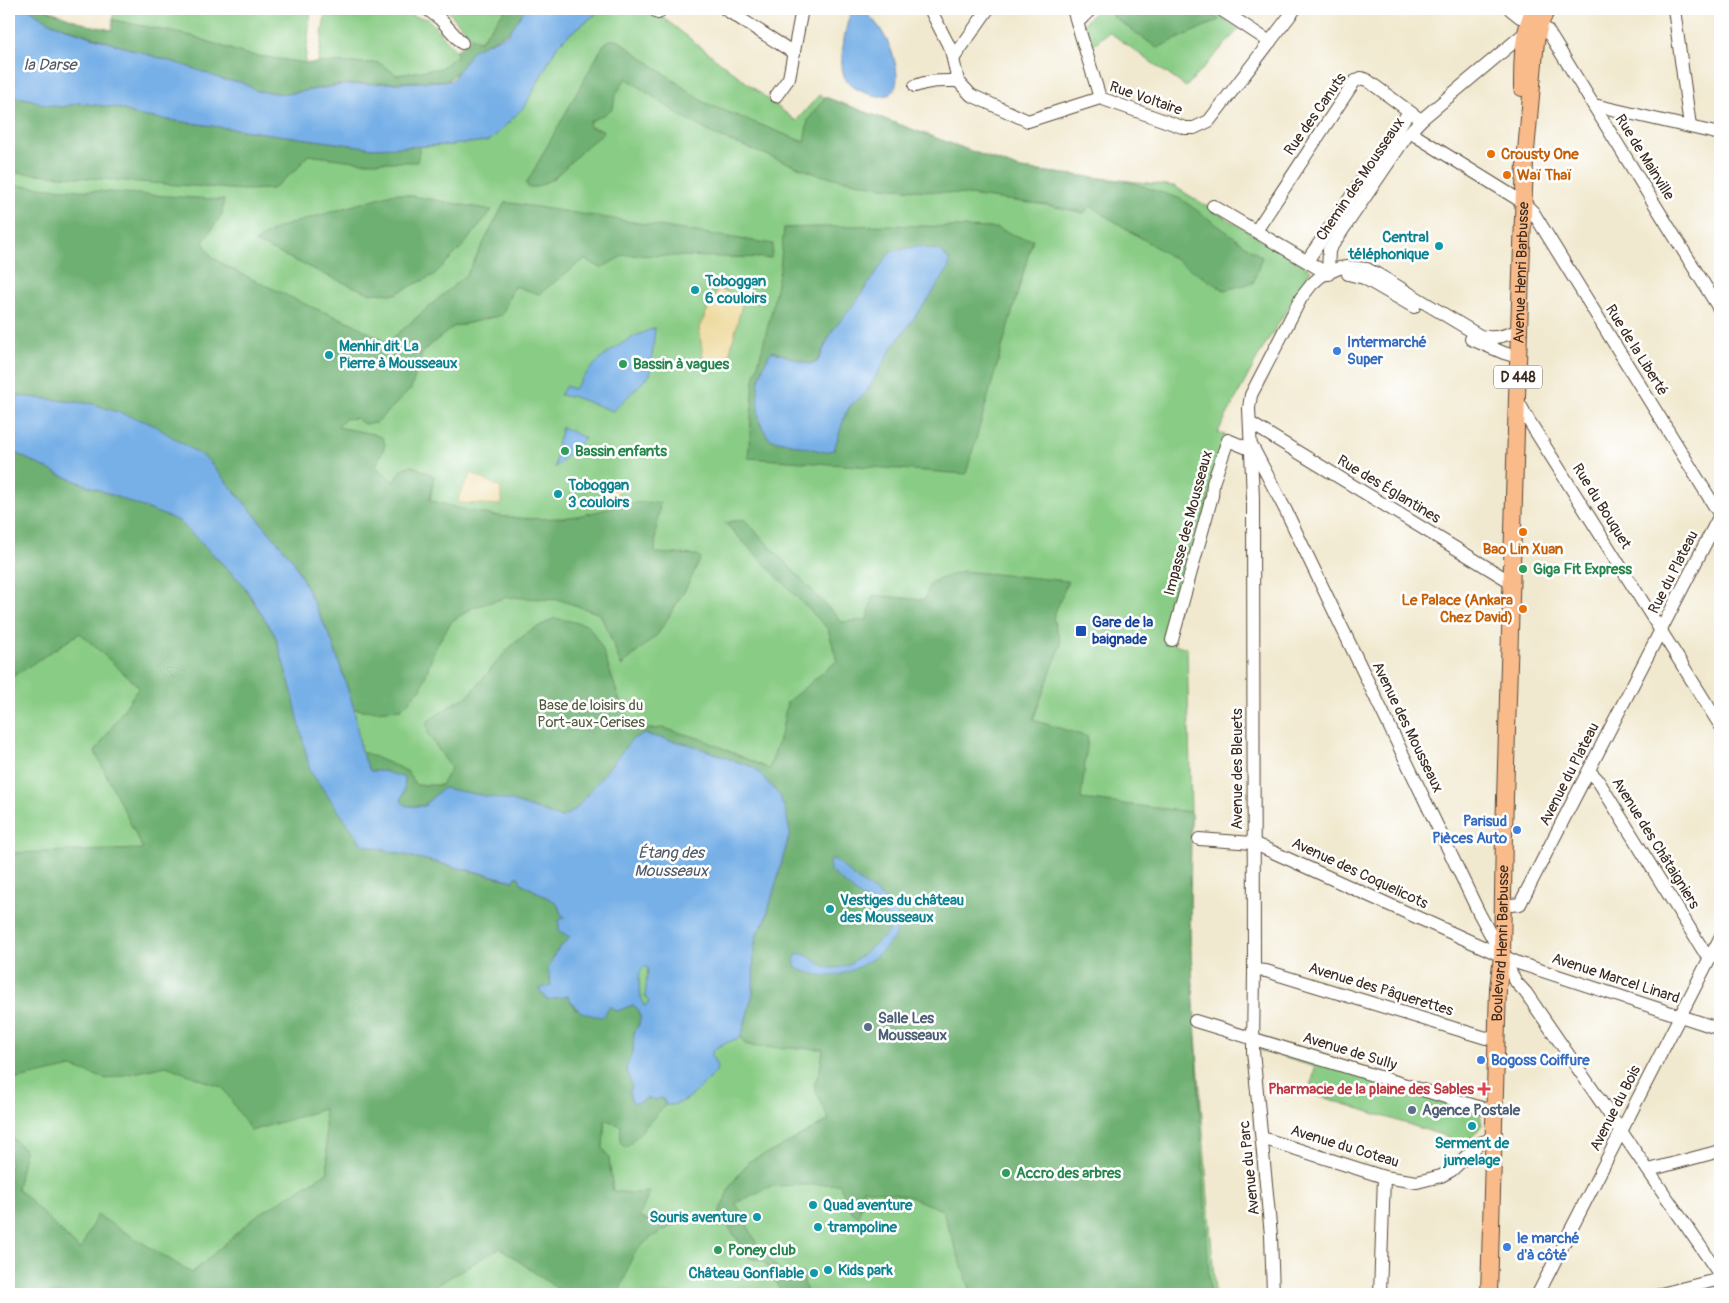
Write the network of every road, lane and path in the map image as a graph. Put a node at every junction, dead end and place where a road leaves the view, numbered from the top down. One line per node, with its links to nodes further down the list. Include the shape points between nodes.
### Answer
1 (427, 9): 16 (street)
2 (725, 9): 17 (street)
3 (802, 9): 17 (street)
4 (930, 9): 18 (street)
5 (988, 9): 18 (street)
6 (1073, 9): 14 (street)
7 (1091, 9): 14 (street)
8 (1220, 9): 15 (street)
9 (1295, 9): 15 (street, Rue Voltaire)
10 (1510, 9): 13 (street, via 1520,17)
11 (1547, 9): 13 (main road, Avenue Henri Barbusse / D 448)
12 (1674, 9): 26 (street)
13 (1532, 18): 23 (street, Rue de Mainville, via 1547,30); 25 (street, Chemin des Mousseaux); 29 (main road, Avenue Henri Barbusse / D 448, via 1536,49); 29 (main road, Avenue Henri Barbusse / D 448, via 1522,55 1521,126)
14 (1078, 22): 22 (street)
15 (1270, 42): 22 (street, Rue Voltaire, via 1209,121 1194,128 1185,128)
16 (462, 43)
17 (794, 53): 21 (street, via 789,78)
18 (953, 59): 19 (street)
19 (958, 81): 20 (street, via 936,80); 22 (street, Rue Voltaire, via 971,95 1028,122)
20 (915, 86)
21 (776, 96)
22 (1100, 98)
23 (1594, 105): 26 (street); 35 (street, Rue de Mainville)
24 (1409, 112): 25 (street, Rue des Canuts); 32 (street, Rue des Canuts, via 1367,80 1361,78 1354,82); 33 (street, Chemin des Mousseaux)
25 (1421, 120): 34 (street, Chemin des Mousseaux, via 1408,134 1329,250)
26 (1690, 126): 27 (street)
27 (1720, 134)
28 (1416, 136): 30 (street, Rue de la Liberté)
29 (1525, 162): 30 (main road, Avenue Henri Barbusse / D 448)
30 (1524, 203): 36 (main road, Avenue Henri Barbusse / D 448); 41 (street, Rue de la Liberté, via 1533,212)
31 (1213, 206): 32 (street)
32 (1256, 231): 33 (street)
33 (1307, 261): 34 (street)
34 (1328, 274): 36 (street, via 1339,268 1367,269 1480,336 1502,337); 37 (street, via 1364,278 1478,343); 39 (street, via 1321,276 1301,298 1251,395)
35 (1720, 310)
36 (1519, 330): 37 (main road, Avenue Henri Barbusse / D 448)
37 (1518, 357): 38 (main road, Avenue Henri Barbusse / D 448)
38 (1517, 399): 42 (main road, Avenue Henri Barbusse / D 448); 43 (street, Rue du Bouquet)
39 (1250, 423): 40 (street, Avenue des Bleuets); 42 (street, Rue des Églantines)
40 (1252, 448): 44 (street, Impasse des Mousseaux, via 1228,440 1213,483 1214,490); 49 (street, Avenue des Bleuets); 52 (street, Avenue des Mousseaux, via 1286,511)
41 (1720, 515): 43 (street, Rue du Plateau)
42 (1511, 586): 50 (main road, Boulevard Henri Barbusse / D 448)
43 (1661, 630): 45 (street, Rue du Plateau); 46 (street, Rue du Bouquet)
44 (1172, 640)
45 (1655, 643): 47 (street, Avenue du Plateau)
46 (1720, 724)
47 (1589, 771): 50 (street, Avenue du Plateau, via 1520,904); 53 (street, Avenue des Châtaigniers, via 1597,778)
48 (1199, 839): 49 (street, Avenue des Coquelicots)
49 (1253, 843): 52 (street, Avenue des Coquelicots); 54 (street, Avenue des Bleuets)
50 (1502, 906): 52 (main road, Boulevard Henri Barbusse / D 448)
51 (1720, 938): 53 (street, Avenue du Bois)
52 (1502, 956): 55 (street, Avenue Marcel Linard); 58 (main road, Boulevard Henri Barbusse / D 448); 61 (street, Avenue des Mousseaux, via 1516,982)
53 (1710, 958): 55 (street, Avenue du Bois)
54 (1254, 970): 58 (street, Avenue des Pâquerettes, via 1486,1038); 59 (street, Avenue des Bleuets)
55 (1681, 1016): 57 (street, Avenue Marcel Linard); 61 (street, Avenue du Bois)
56 (1195, 1022): 59 (street, Avenue de Sully)
57 (1720, 1029)
58 (1498, 1035): 60 (main road, Boulevard Henri Barbusse / D 448)
59 (1253, 1039): 60 (street, Avenue de Sully); 62 (street, Avenue du Parc)
60 (1495, 1112): 63 (main road, Boulevard Henri Barbusse / D 448)
61 (1621, 1131): 65 (street, Avenue des Mousseaux); 72 (street, Avenue du Bois)
62 (1262, 1138): 66 (street, Avenue du Coteau); 69 (street, Avenue du Parc)
63 (1494, 1138): 66 (street, Avenue du Coteau, via 1480,1143 1452,1170 1441,1176 1417,1182); 71 (main road, Boulevard Henri Barbusse / D 448)
64 (1720, 1151): 65 (street)
65 (1648, 1170): 67 (street, Avenue des Mousseaux)
66 (1384, 1177): 70 (street)
67 (1720, 1275)
68 (1720, 1279): 73 (street)
69 (1273, 1294)
70 (1380, 1294)
71 (1489, 1294)
72 (1538, 1294)
73 (1661, 1294)

